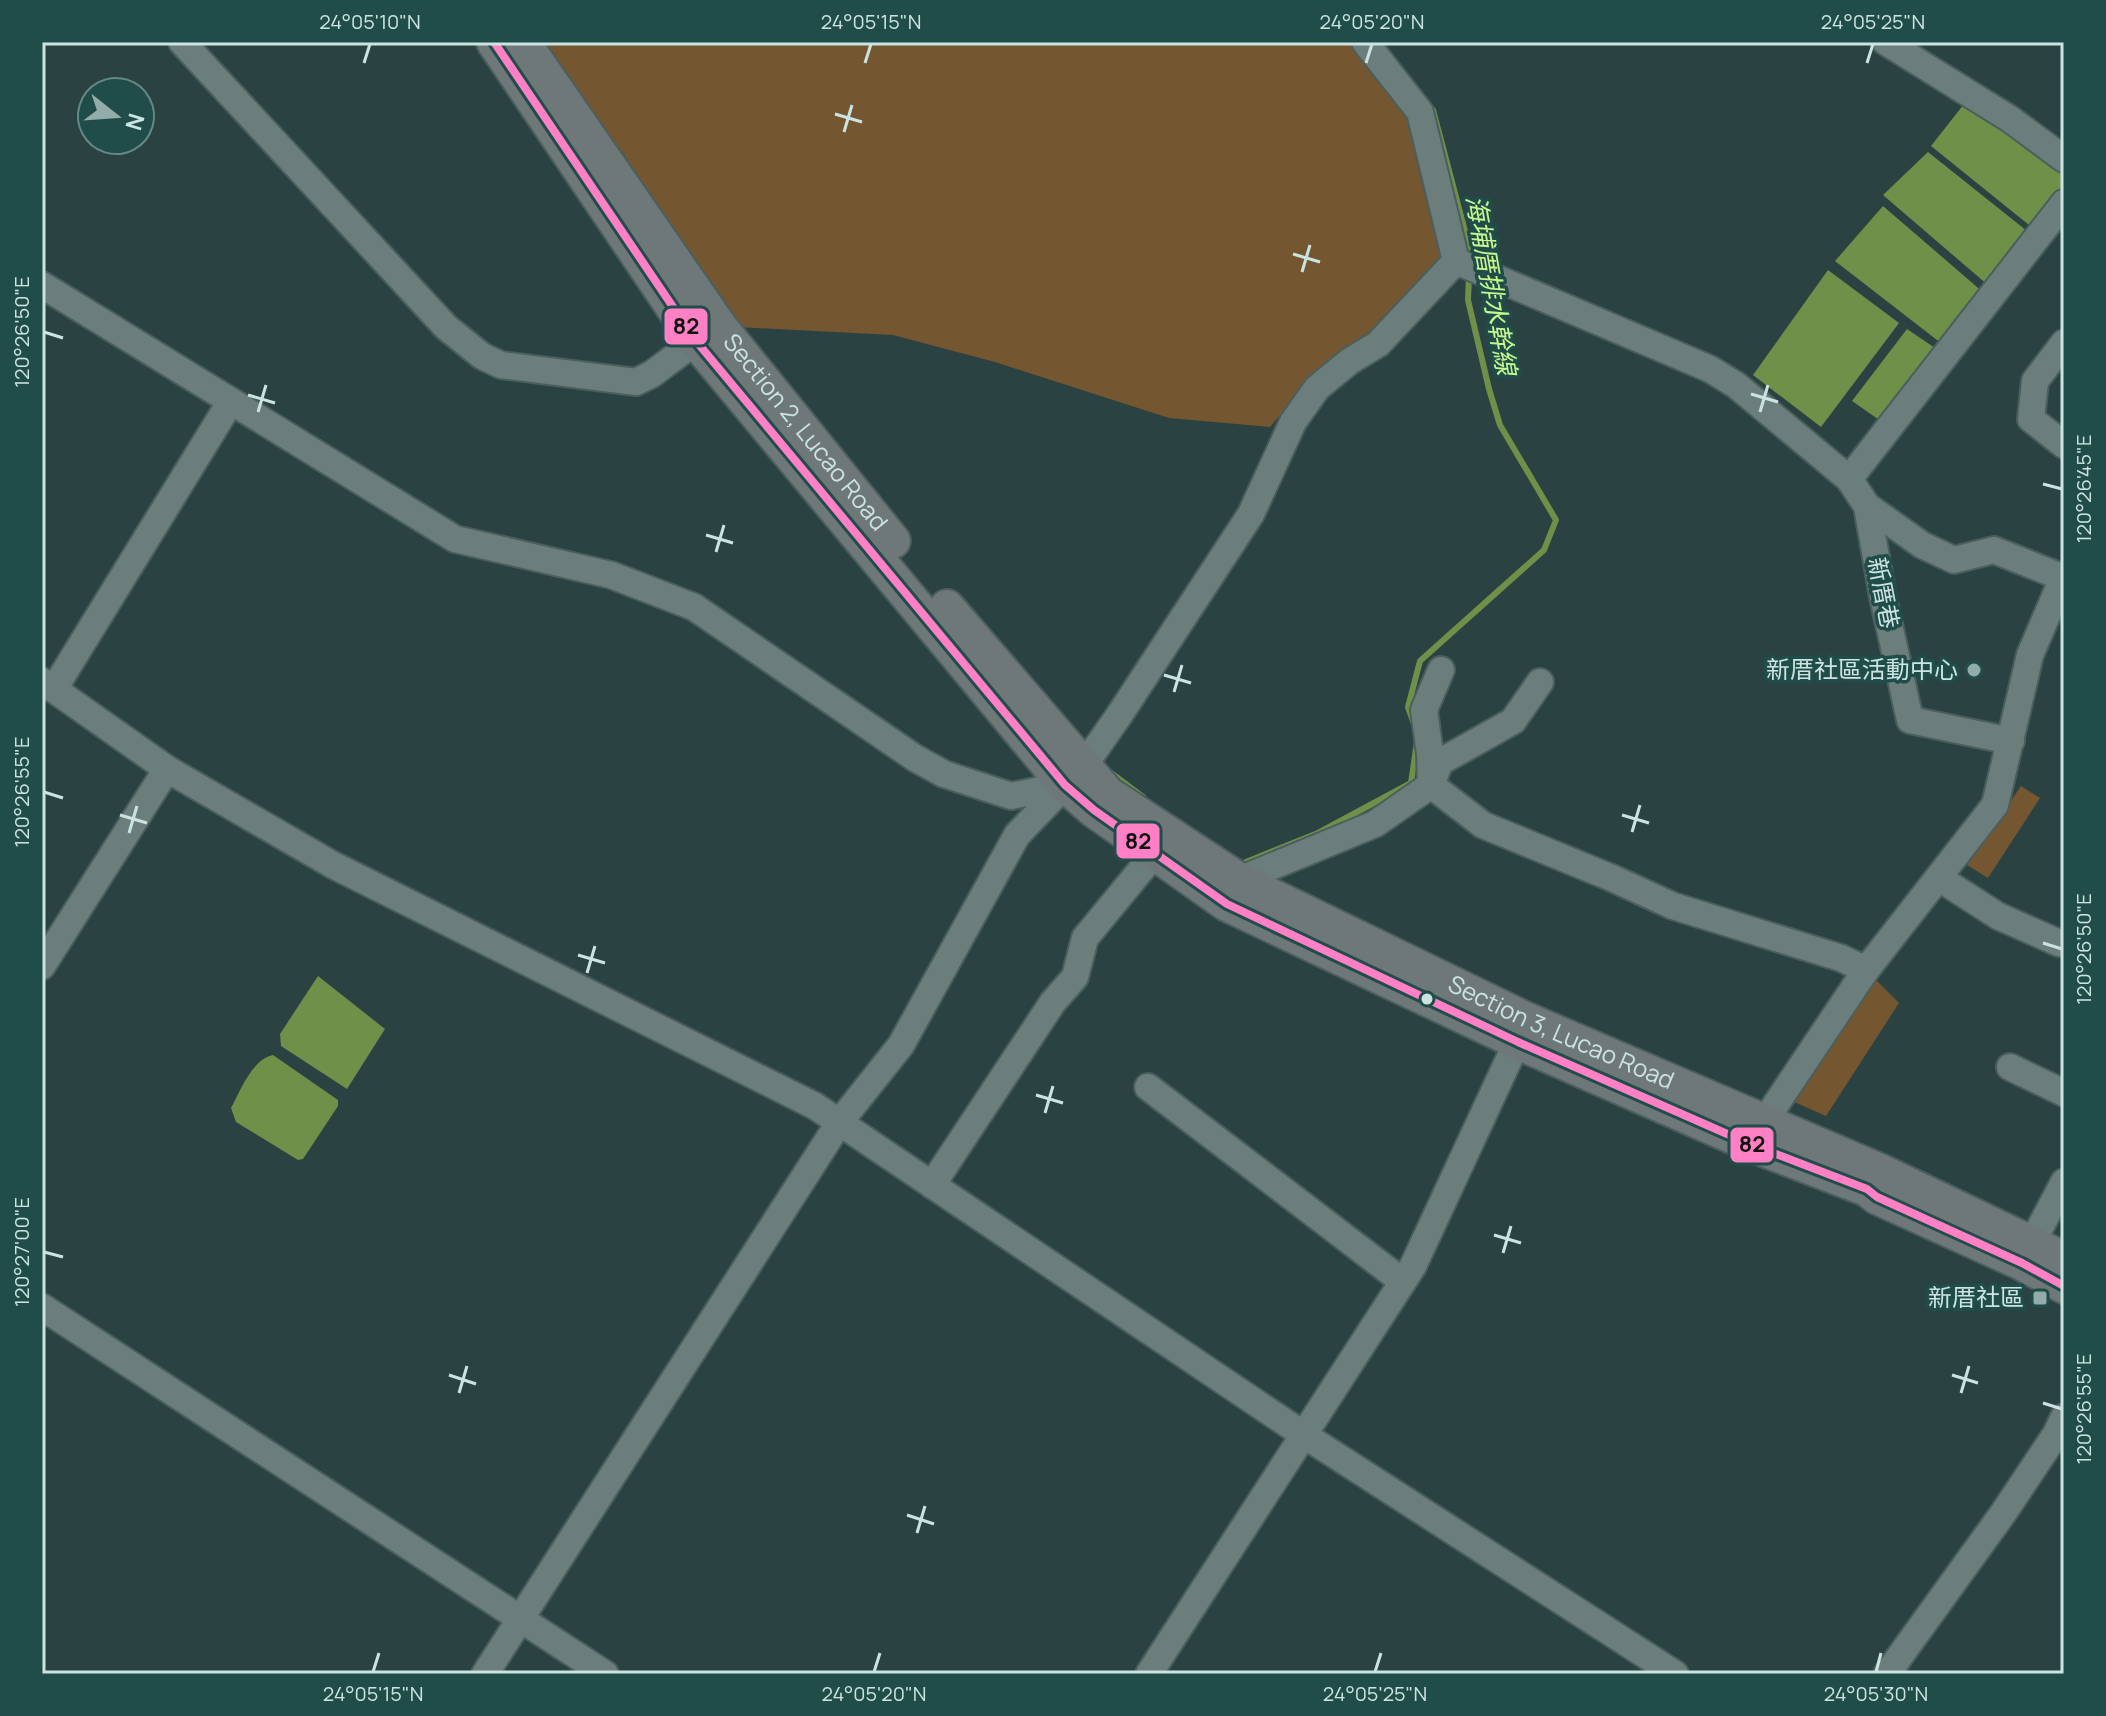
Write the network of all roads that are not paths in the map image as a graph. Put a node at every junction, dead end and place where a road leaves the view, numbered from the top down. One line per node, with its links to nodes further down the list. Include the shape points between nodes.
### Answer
1 (182, 42): 10 (street, via 446,327 482,356 501,365 636,382)
2 (494, 42): 10 (main road, Section 2, Lucao Road)
3 (523, 42): 22 (main road, Section 2, Lucao Road, via 720,327)
4 (1365, 42): 8 (street, via 1420,112)
5 (1886, 42): 6 (street)
6 (2064, 159)
7 (2064, 203): 14 (street)
8 (1456, 261): 14 (street, via 1710,369); 22 (street, via 1378,344 1317,388 1293,422 1251,514)
9 (42, 285): 12 (street)
10 (696, 341): 22 (main road, Section 2, Lucao Road)
11 (2064, 343): 13 (street, via 2035,381 2031,398 2031,419)
12 (231, 401): 19 (street); 22 (street, via 455,539 611,575 694,607 944,774 1011,796)
13 (2064, 445)
14 (1849, 479): 15 (street)
15 (1867, 506): 16 (street, via 1922,545 1954,560 1994,550); 20 (street, 新厝巷, via 1910,720)
16 (2064, 578): 20 (street, via 2030,655)
17 (1441, 670): 23 (street, via 1424,710)
18 (1540, 682): 23 (street, via 1513,721 1440,762)
19 (48, 685): 21 (street)
20 (2011, 741): 25 (street, via 1995,805)
21 (167, 769): 28 (street); 34 (street, via 333,865 815,1106)
22 (1075, 774): 24 (main road, Section 3, Lucao Road, via 1094,810); 26 (main road, Section 3, Lucao Road); 34 (street, via 1017,835 901,1045)
23 (1431, 785): 26 (street, via 1375,824); 29 (street, via 1483,825 1673,906)
24 (1155, 853): 26 (main road, Section 3, Lucao Road); 37 (street, via 1085,938 1075,977)
25 (1939, 878): 27 (street, via 1998,916); 29 (street)
26 (1233, 892): 30 (main road, Section 3, Lucao Road)
27 (2064, 942)
28 (42, 966)
29 (1866, 970): 35 (street)
30 (1522, 1031): 35 (main road, Section 3, Lucao Road); 40 (street)
31 (2010, 1067): 33 (street)
32 (1148, 1087): 40 (street)
33 (2064, 1093)
34 (839, 1123): 37 (street); 45 (street)
35 (1757, 1133): 38 (main road, Section 3, Lucao Road, via 1882,1172)
36 (2064, 1182): 38 (street)
37 (932, 1185): 44 (street)
38 (2027, 1253): 39 (main road, Section 3, Lucao Road); 41 (main road, Section 3, Lucao Road)
39 (2064, 1259)
40 (1402, 1281): 44 (street)
41 (2064, 1286)
42 (42, 1307): 45 (street)
43 (2064, 1417): 50 (street, via 2004,1512)
44 (1304, 1435): 48 (street); 49 (street)
45 (519, 1618): 46 (street); 47 (street)
46 (490, 1672)
47 (605, 1674)
48 (1149, 1674)
49 (1675, 1674)
50 (1887, 1674)

